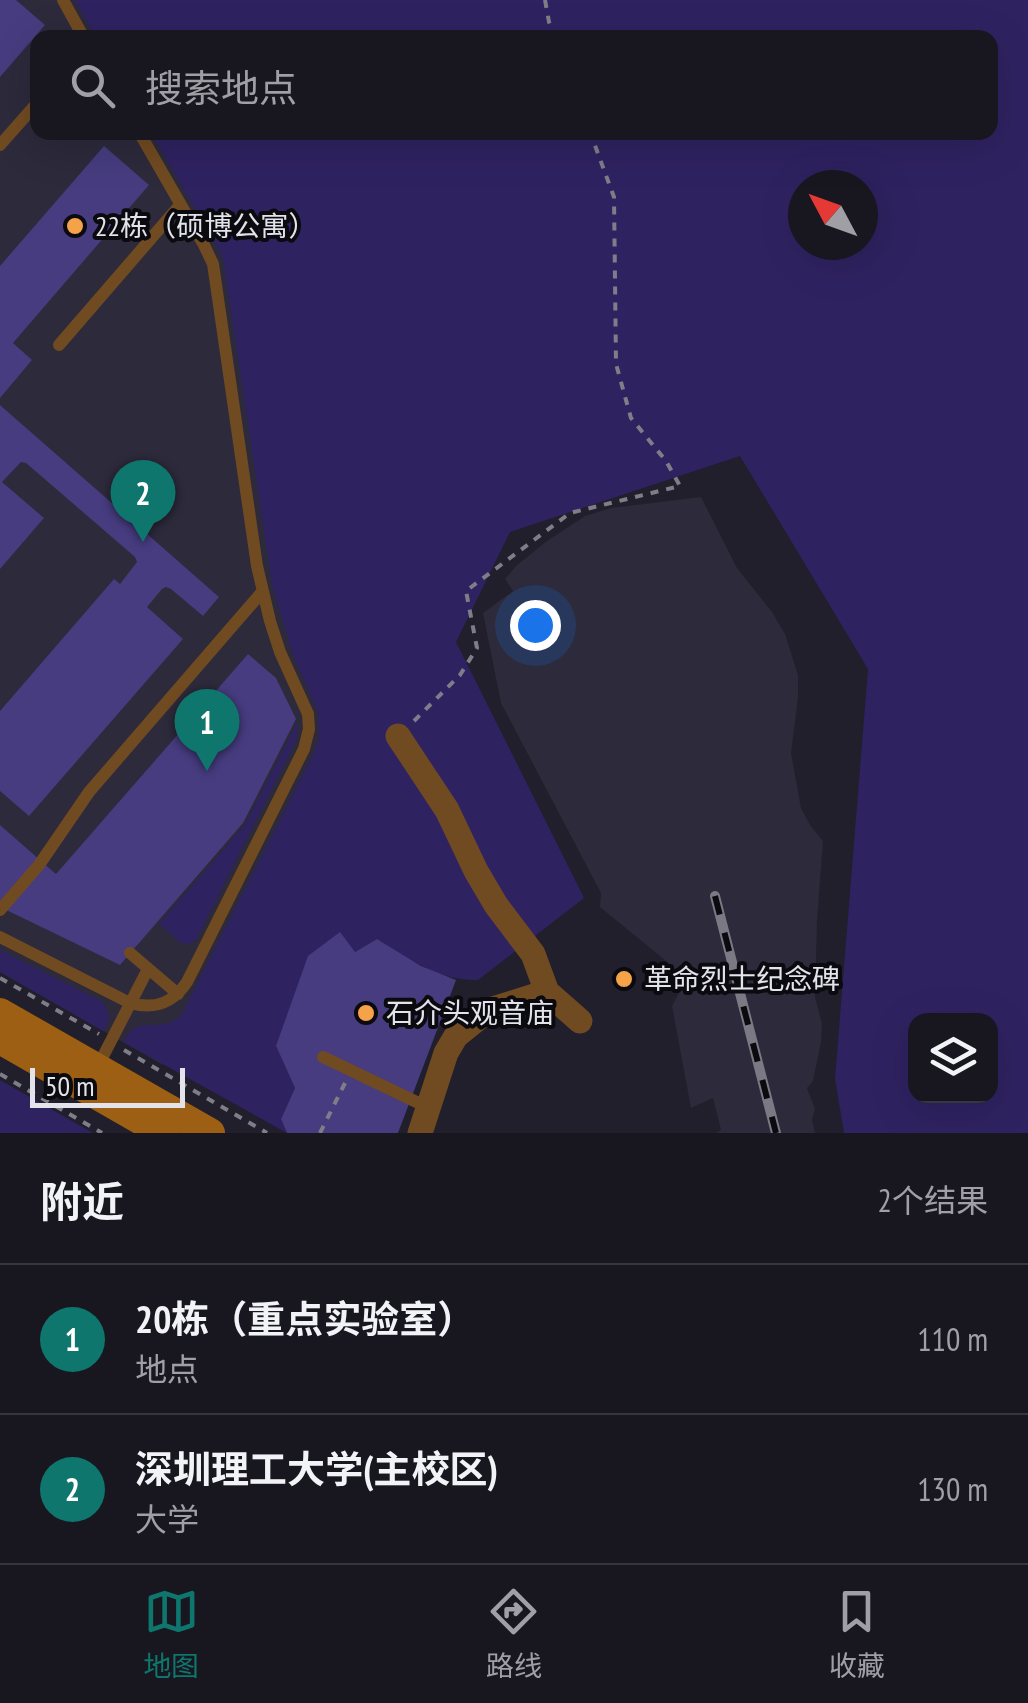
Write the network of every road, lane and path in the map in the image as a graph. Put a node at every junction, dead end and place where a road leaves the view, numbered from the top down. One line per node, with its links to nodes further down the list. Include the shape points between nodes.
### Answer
1 (63, 0): 3 (lane)
2 (545, 0): 4 (path)
3 (80, 30)
4 (553, 30)
5 (30, 111): 8 (lane)
6 (143, 140): 9 (lane)
7 (593, 140): 12 (path, via 614,197 616,364 631,418 680,486 570,513 466,591 477,648 460,675)
8 (0, 145)
9 (180, 205): 10 (lane); 11 (lane, via 215,274)
10 (59, 345)
11 (262, 592): 13 (lane, via 88,792); 19 (lane, via 308,714 308,736)
12 (398, 736): 18 (street, via 447,810 496,905 533,954)
13 (0, 910)
14 (0, 938): 20 (lane)
15 (130, 954): 16 (lane)
16 (148, 969): 19 (lane); 20 (lane)
17 (0, 978): 23 (path)
18 (547, 992): 22 (street); 30 (street, via 488,1011 456,1036)
19 (178, 994): 20 (lane, via 152,1007)
20 (130, 1003): 27 (lane)
21 (0, 1013): 27 (main road)
22 (580, 1021)
23 (99, 1034)
24 (0, 1039): 32 (main road)
25 (121, 1049): 34 (path)
26 (323, 1057): 28 (lane)
27 (97, 1068): 33 (main road)
28 (351, 1070): 30 (lane); 35 (path)
29 (0, 1074): 31 (path)
30 (429, 1108): 36 (street)
31 (102, 1133)
32 (164, 1133)
33 (210, 1133)
34 (267, 1133)
35 (320, 1133)
36 (420, 1133)

